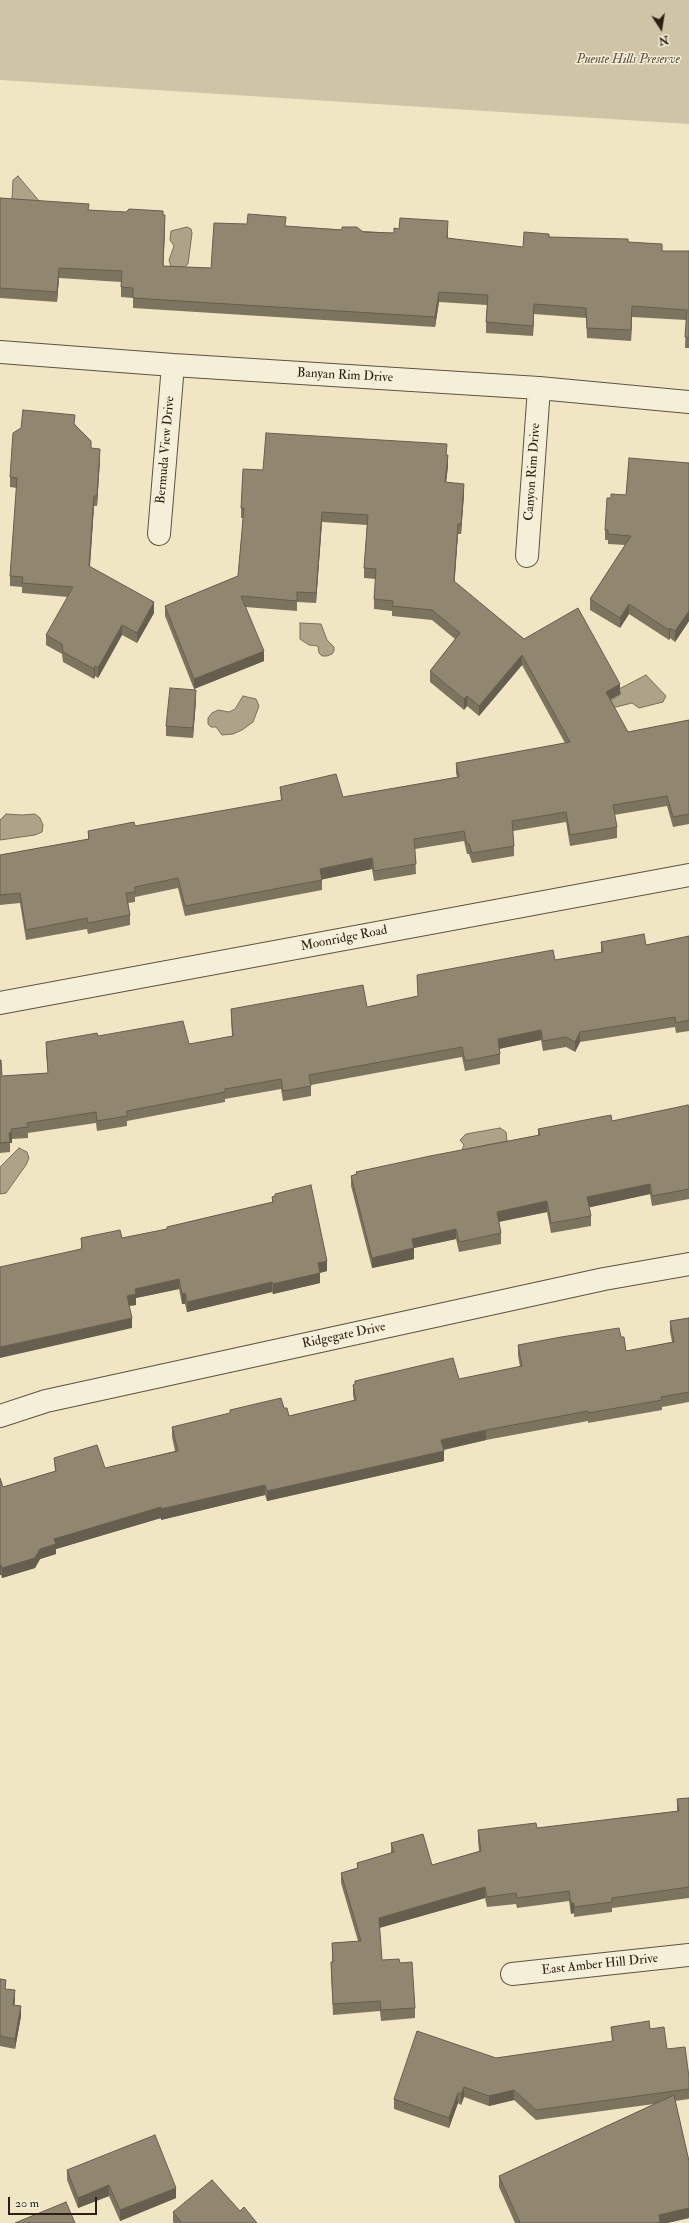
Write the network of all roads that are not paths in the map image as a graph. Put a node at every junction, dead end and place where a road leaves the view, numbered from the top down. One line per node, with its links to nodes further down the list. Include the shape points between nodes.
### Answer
1 (0, 352): 2 (street, Banyan Rim Drive)
2 (173, 365): 3 (street, Banyan Rim Drive); 5 (street, Bermuda View Drive)
3 (539, 388): 4 (street, Banyan Rim Drive); 6 (street, Canyon Rim Drive)
4 (689, 402)
5 (159, 534)
6 (527, 556)
7 (689, 875): 8 (street, Moonridge Road)
8 (0, 1003)
9 (689, 1264): 10 (street, Ridgegate Drive, via 604,1279 46,1401)
10 (0, 1416)
11 (689, 1955): 12 (street, East Amber Hill Drive)
12 (512, 1974)

